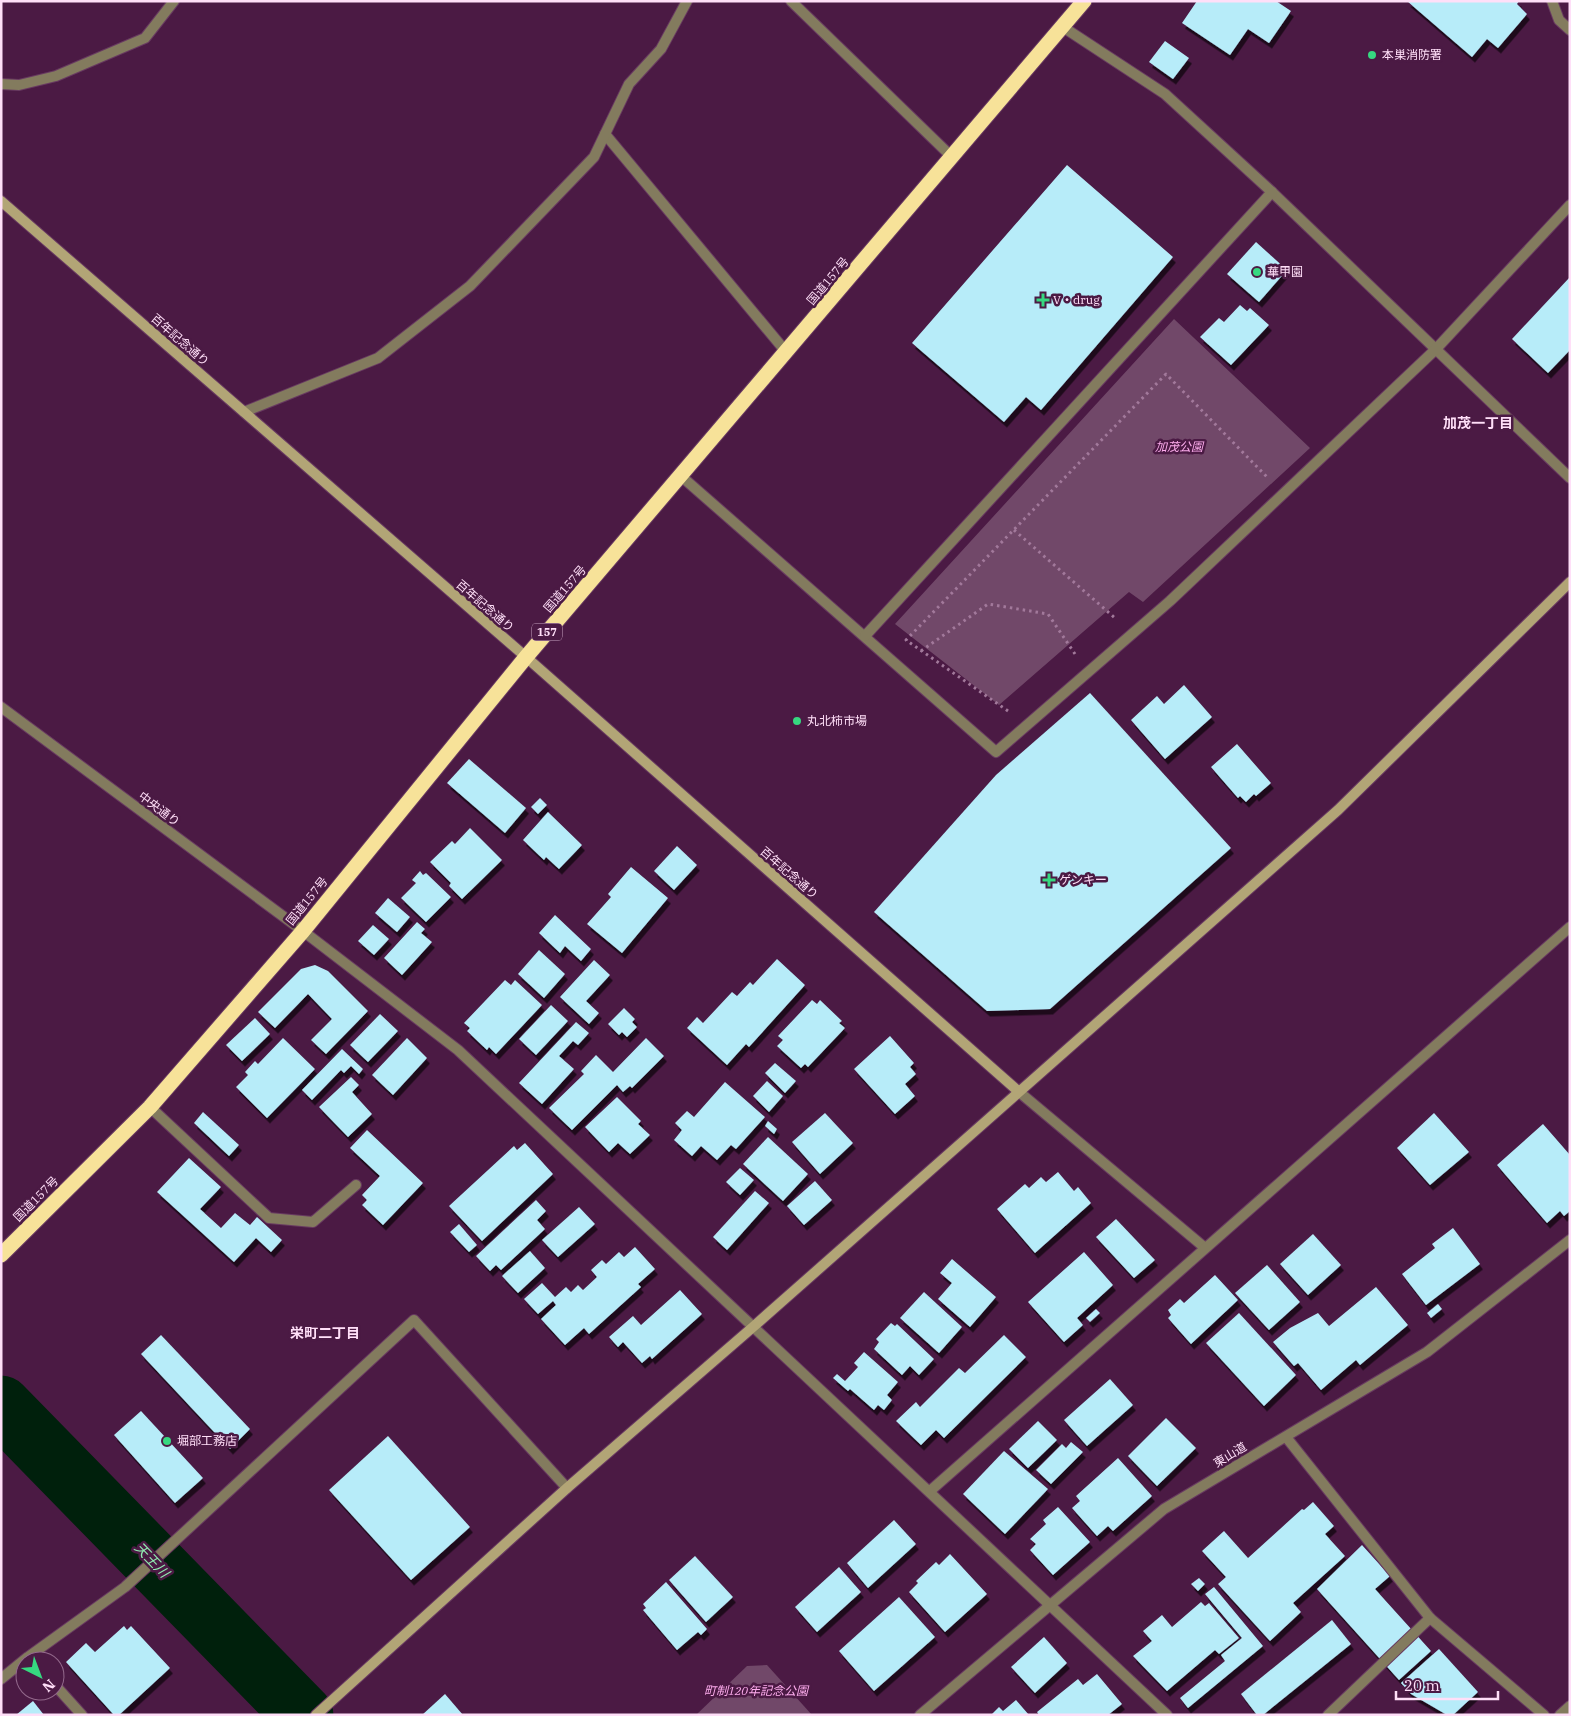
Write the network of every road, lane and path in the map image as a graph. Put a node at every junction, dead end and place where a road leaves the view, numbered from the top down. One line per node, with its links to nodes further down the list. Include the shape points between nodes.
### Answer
1 (174, 1): 8 (street, via 145,38 56,76 19,85)
2 (688, 1): 9 (street, via 661,49 629,84)
3 (791, 1): 10 (street)
4 (1084, 1): 6 (highway, 国道157号 / 157)
5 (1552, 1): 7 (street, via 1559,20)
6 (1062, 27): 10 (highway, 国道157号 / 157); 11 (street, via 1165,94)
7 (1570, 30)
8 (1, 84)
9 (605, 134): 15 (street); 16 (street, via 594,157 470,286 378,358)
10 (952, 157): 15 (highway, 国道157号 / 157)
11 (1272, 192): 14 (street); 25 (street)
12 (1, 201): 16 (street, 百年記念通り)
13 (1570, 205): 14 (street)
14 (1436, 349): 18 (street); 25 (street, via 1170,601 996,752)
15 (787, 352): 17 (highway, 国道157号 / 157)
16 (244, 412): 27 (street, 百年記念通り)
17 (682, 476): 25 (street); 27 (highway, 国道157号 / 157)
18 (1570, 478)
19 (1261, 484): 20 (path, via 1268,477 1166,374)
20 (1014, 530): 23 (path); 26 (path, via 906,640)
21 (1570, 582): 33 (street, via 1338,810)
22 (1122, 613): 23 (path)
23 (1115, 618): 24 (path)
24 (1109, 625)
25 (865, 636)
26 (921, 651): 28 (path, via 988,604 1048,614); 30 (path)
27 (526, 657): 32 (highway, 国道157号 / 157); 33 (street, 百年記念通り)
28 (1078, 659)
29 (1, 707): 32 (street, 中央通り)
30 (1011, 713)
31 (1570, 927): 37 (street)
32 (303, 931): 34 (highway, 国道157号 / 157); 39 (street, 中央通り, via 458,1050)
33 (1018, 1091): 37 (street); 39 (street)
34 (150, 1107): 35 (street, via 269,1218 313,1222); 38 (highway, 国道157号 / 157)
35 (356, 1185)
36 (1570, 1240): 40 (street, 東山道, via 1426,1352)
37 (1204, 1247): 42 (street)
38 (1, 1255)
39 (753, 1327): 41 (street); 42 (street, 中央通り)
40 (1286, 1437): 43 (street, 東山道, via 1164,1509); 44 (street)
41 (567, 1488): 45 (street, via 414,1320 125,1586); 51 (street)
42 (930, 1491): 43 (street, 中央通り)
43 (1050, 1605): 52 (street, 東山道); 53 (street, 中央通り)
44 (1430, 1618): 54 (street); 55 (street)
45 (41, 1651)
46 (15, 1670): 47 (street)
47 (1, 1679)
48 (65, 1696): 50 (street)
49 (1570, 1706): 56 (street)
50 (82, 1715)
51 (316, 1715)
52 (920, 1715)
53 (1167, 1715)
54 (1328, 1715)
55 (1544, 1715)
56 (1560, 1715)

